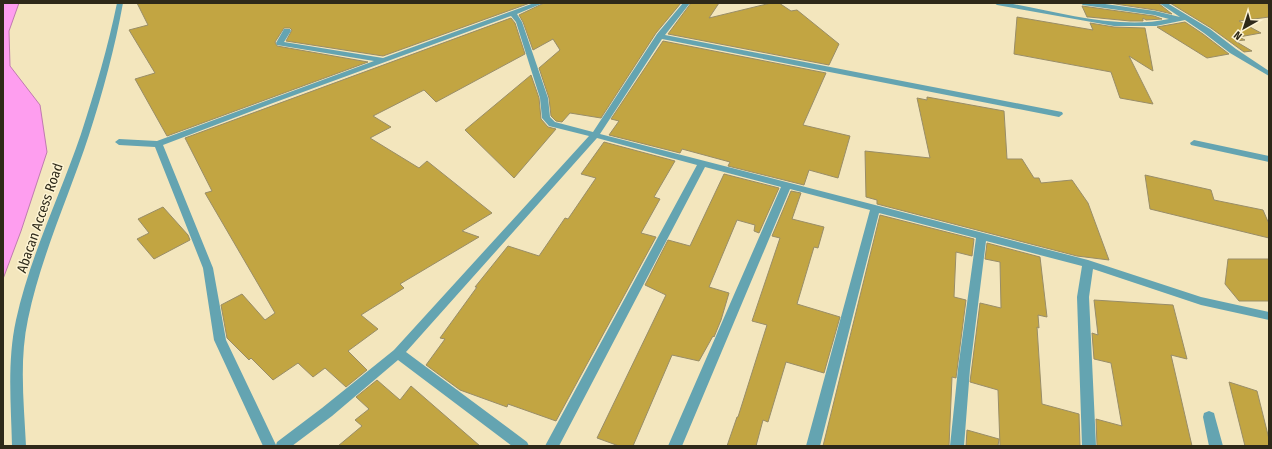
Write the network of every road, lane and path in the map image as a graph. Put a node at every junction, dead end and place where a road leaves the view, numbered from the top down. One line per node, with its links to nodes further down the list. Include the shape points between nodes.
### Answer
1 (120, 3): 28 (street, Abacan Access Road, via 85,134 34,274 22,320 16,361)
2 (540, 3): 7 (street)
3 (687, 3): 11 (street)
4 (997, 3): 9 (street, via 1114,24 1134,25)
5 (1083, 3): 9 (street, via 1155,13)
6 (1162, 3): 8 (street)
7 (513, 13): 12 (street); 15 (street, via 519,22 544,98 546,118 552,124)
8 (1185, 18): 9 (street); 13 (street)
9 (1177, 20)
10 (287, 32): 12 (street, via 280,43)
11 (660, 36): 14 (street); 15 (street)
12 (386, 60): 18 (street)
13 (1269, 74)
14 (1059, 114)
15 (596, 134): 20 (street); 26 (street)
16 (119, 142): 18 (street)
17 (1194, 143): 19 (street)
18 (158, 144): 29 (street, via 208,268 220,340)
19 (1269, 159)
20 (702, 163): 21 (street); 32 (street)
21 (787, 185): 22 (street); 33 (street)
22 (875, 209): 23 (street); 34 (street)
23 (981, 236): 24 (street); 35 (street)
24 (1088, 264): 25 (street, via 1201,301); 36 (street, via 1083,297)
25 (1269, 316)
26 (398, 353): 30 (street); 31 (street)
27 (1209, 417): 37 (street)
28 (19, 446)
29 (270, 446)
30 (282, 446)
31 (522, 446)
32 (552, 446)
33 (675, 446)
34 (813, 446)
35 (957, 446)
36 (1089, 446)
37 (1216, 446)

